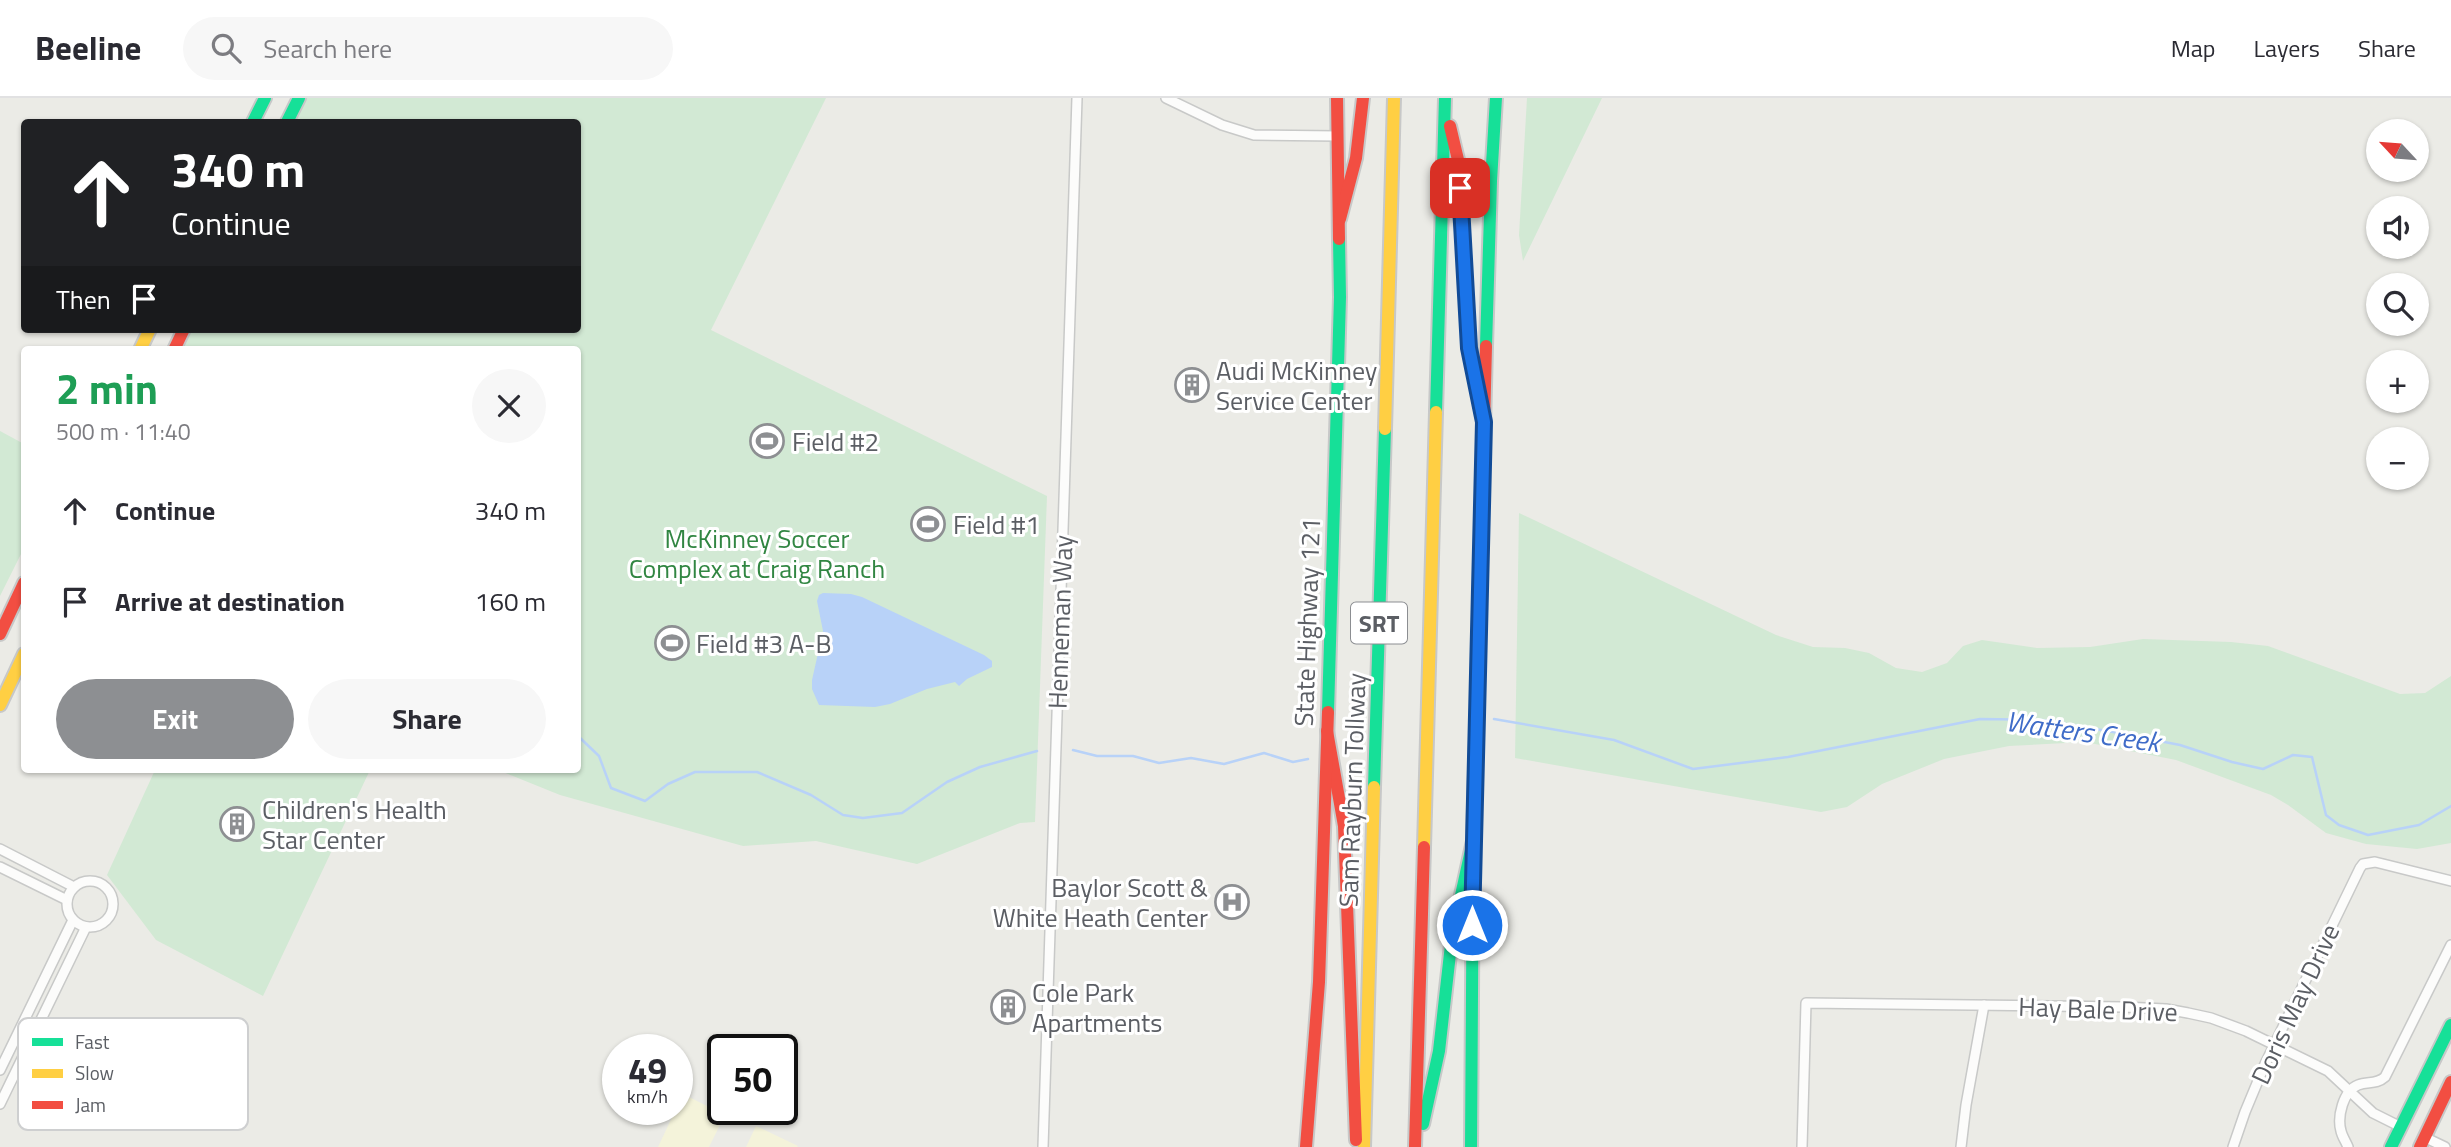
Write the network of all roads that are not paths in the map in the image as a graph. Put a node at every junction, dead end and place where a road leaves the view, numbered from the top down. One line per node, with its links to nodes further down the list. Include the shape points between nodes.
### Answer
1 (265, 98): 10 (main road)
2 (299, 98): 11 (main road)
3 (1077, 98): 42 (street, Henneman Way)
4 (1166, 98): 12 (street, via 1254,135)
5 (1337, 98): 12 (main road, State Highway 121)
6 (1363, 98): 13 (main road, via 1356,158)
7 (1394, 98): 45 (main road, Sam Rayburn Tollway / SRT)
8 (1496, 98): 14 (main road)
9 (1445, 99): 14 (main road, via 1459,164 1469,348); 46 (main road, SRT)
10 (254, 119)
11 (288, 119)
12 (1338, 136): 13 (main road, State Highway 121)
13 (1340, 219): 19 (main road, State Highway 121)
14 (1484, 422): 20 (main road)
15 (21, 589): 16 (main road)
16 (0, 634)
17 (21, 660): 18 (main road)
18 (0, 705)
19 (1327, 731): 43 (main road, State Highway 121, via 1319,982); 44 (main road, via 1343,826)
20 (1473, 841): 46 (main road, via 1452,936 1439,1051); 47 (main road)
21 (0, 849): 24 (street)
22 (0, 867): 25 (street)
23 (2451, 881): 34 (street, Doris May Drive, via 2375,862 2363,864)
24 (74, 887): 25 (street); 27 (street, via 84,881 98,882 113,899 105,921)
25 (66, 900): 26 (street)
26 (73, 920): 27 (street); 30 (street)
27 (86, 927): 31 (street)
28 (2451, 945): 38 (street, via 2385,1077)
29 (1984, 1005): 34 (street, Hay Bale Drive, via 2166,1009 2220,1021); 48 (street, Hay Bale Drive, via 1806,1003); 49 (street)
30 (25, 1018)
31 (42, 1018)
32 (2451, 1025): 40 (main road)
33 (18, 1033): 36 (street)
34 (2275, 1044): 38 (street, Hay Bale Drive, via 2328,1070); 50 (street, Doris May Drive)
35 (18, 1067): 39 (street)
36 (0, 1070)
37 (2451, 1082): 41 (main road)
38 (2350, 1091): 40 (street, Hay Bale Drive, via 2373,1112); 51 (street, via 2340,1125)
39 (0, 1104)
40 (2401, 1127): 41 (main road); 52 (main road)
41 (2422, 1142): 53 (street)
42 (1043, 1147)
43 (1306, 1147)
44 (1356, 1147)
45 (1364, 1147)
46 (1417, 1147)
47 (1471, 1147)
48 (1802, 1147)
49 (1961, 1147)
50 (2233, 1147)
51 (2348, 1147)
52 (2391, 1147)
53 (2445, 1147)

